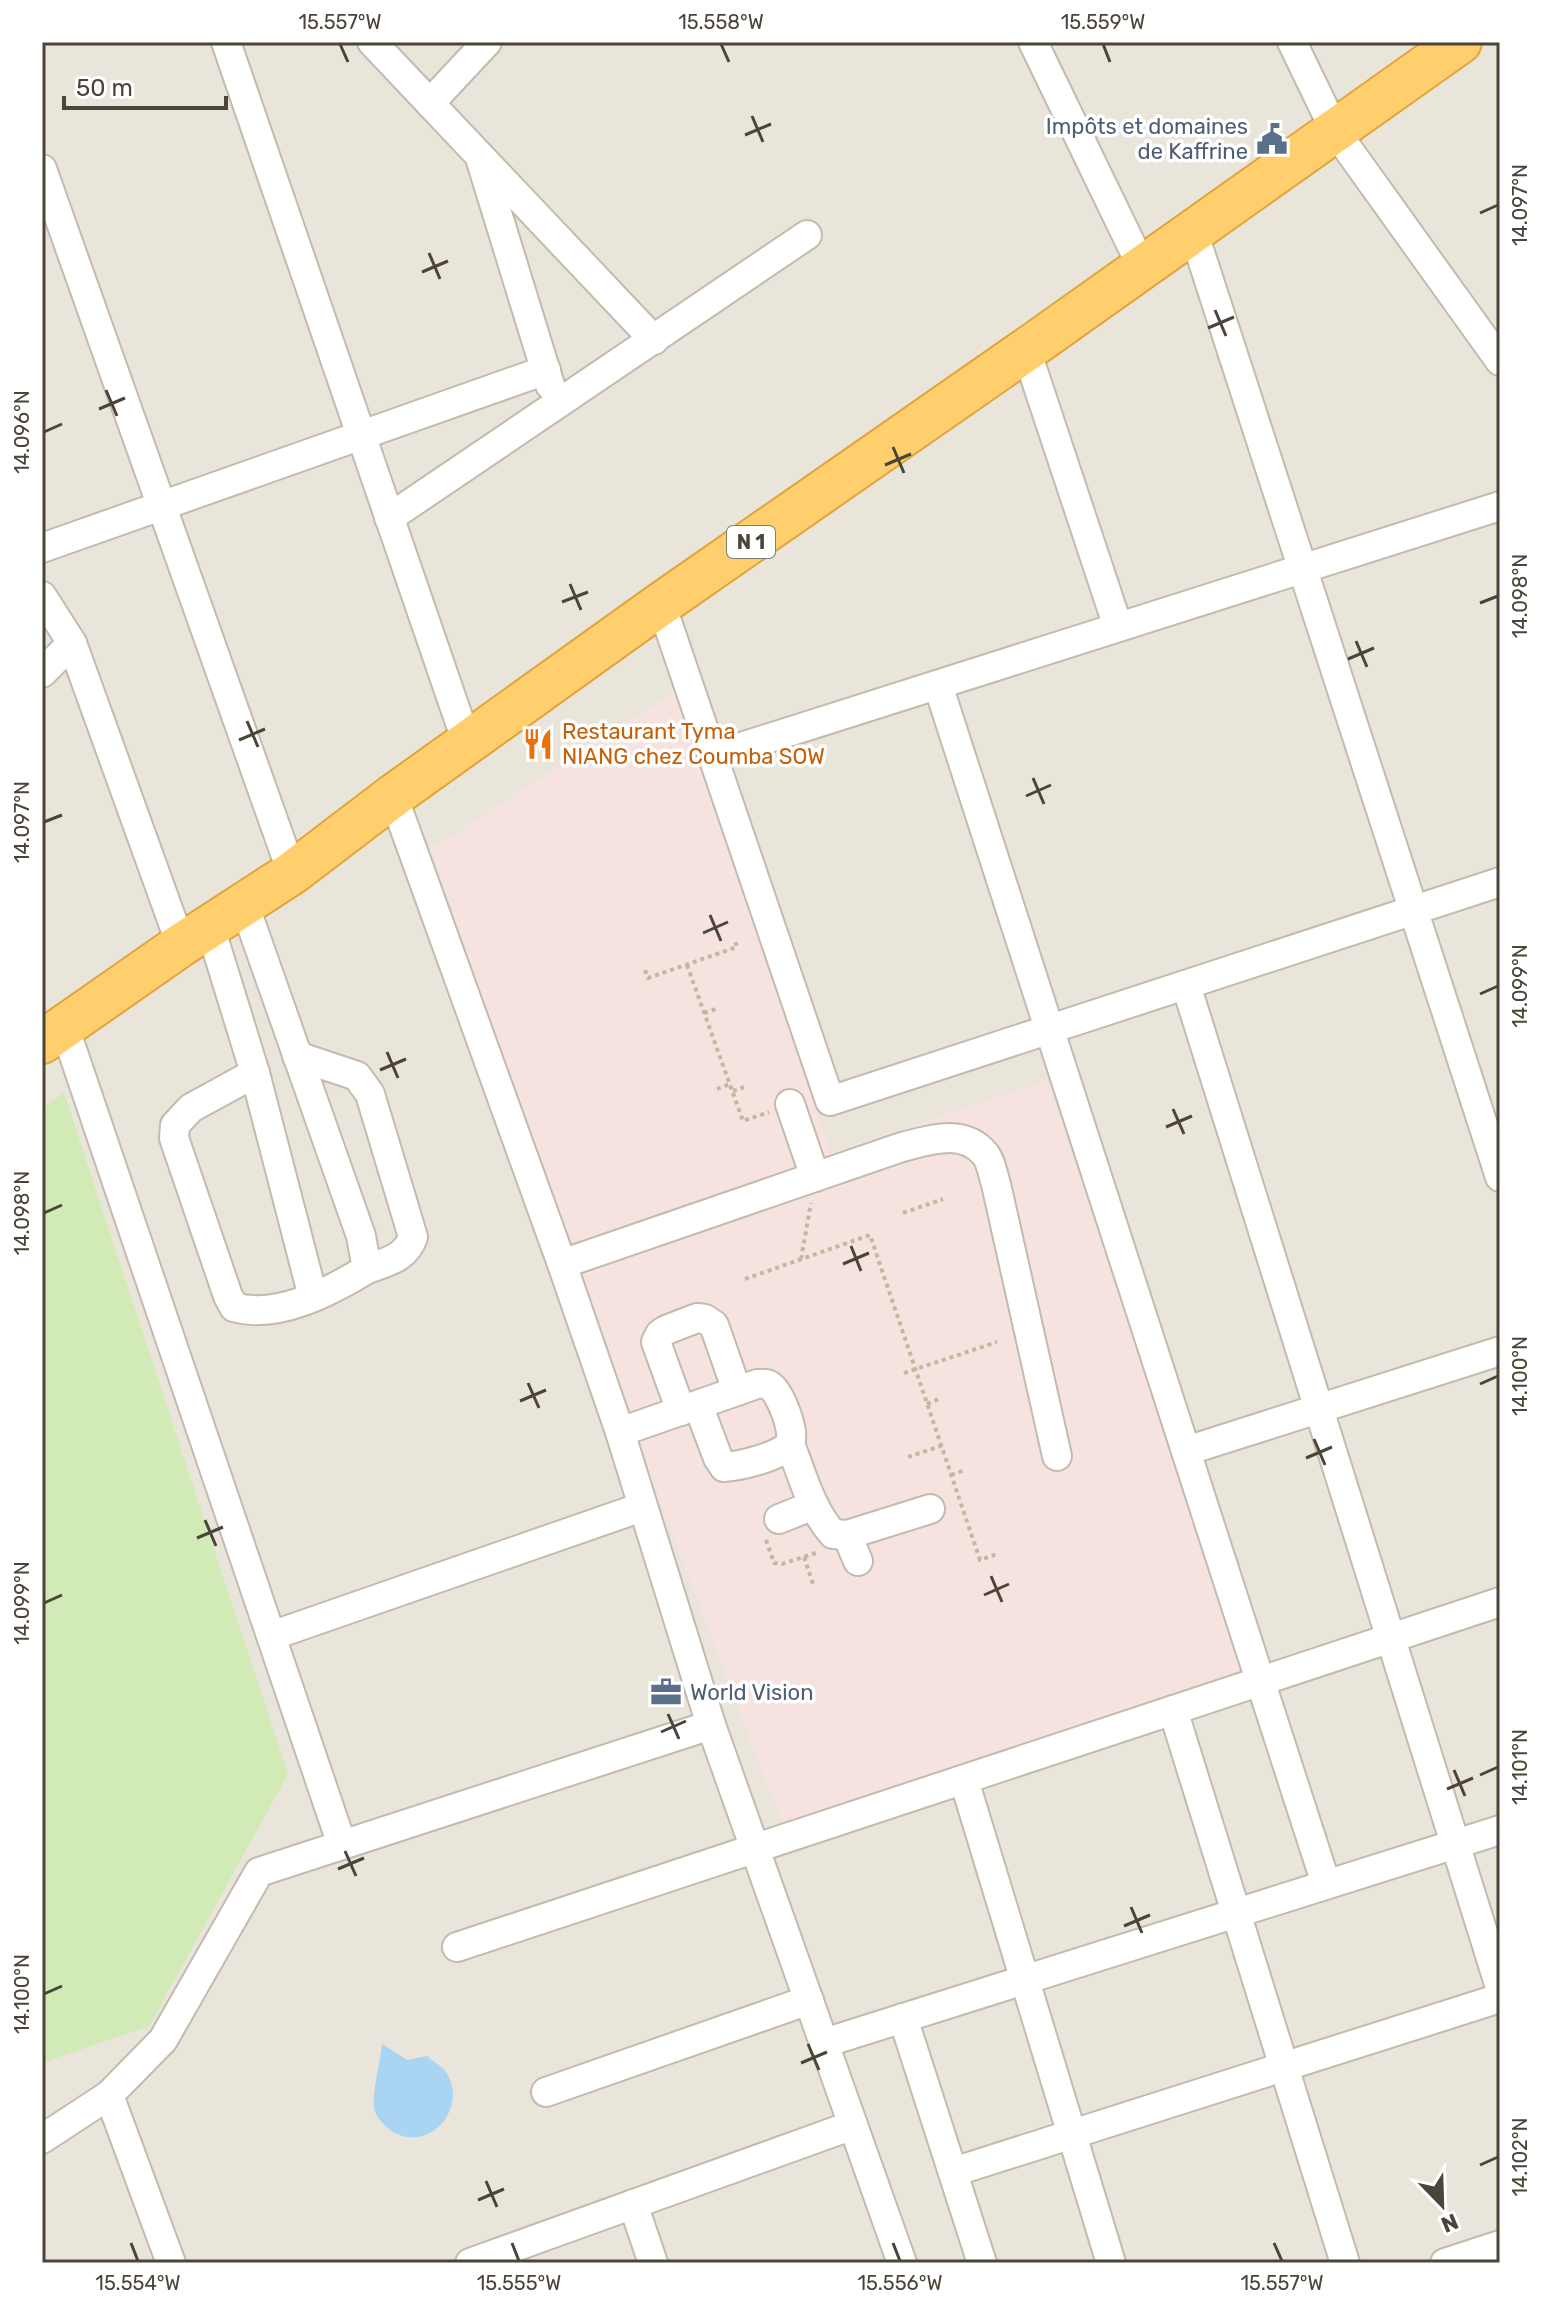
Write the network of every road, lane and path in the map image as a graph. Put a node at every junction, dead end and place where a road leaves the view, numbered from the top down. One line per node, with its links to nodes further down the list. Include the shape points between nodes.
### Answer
1 (226, 42): 19 (street)
2 (372, 42): 7 (street)
3 (487, 42): 7 (street)
4 (1292, 42): 8 (street)
5 (1460, 42): 8 (highway, N 1)
6 (1042, 45): 13 (street)
7 (430, 103): 9 (street)
8 (1335, 131): 11 (highway, N 1); 16 (street)
9 (478, 154): 14 (street); 17 (street)
10 (42, 169): 20 (street)
11 (1193, 231): 13 (highway, N 1); 24 (street)
12 (807, 235): 14 (street)
13 (1142, 267): 15 (highway, N 1)
14 (654, 340): 18 (street)
15 (1026, 350): 26 (highway, N 1); 27 (street)
16 (1498, 353)
17 (546, 370): 18 (street); 19 (street)
18 (557, 405): 22 (street)
19 (361, 435): 20 (street); 22 (street)
20 (161, 506): 23 (street); 34 (street)
21 (1500, 506): 24 (street)
22 (389, 518): 31 (street)
23 (42, 548)
24 (1303, 569): 27 (street); 37 (street)
25 (42, 596): 28 (street)
26 (661, 604): 31 (highway, N 1); 32 (street)
27 (1118, 627): 30 (street)
28 (72, 643): 29 (street); 38 (street)
29 (42, 673)
30 (938, 685): 32 (street); 45 (street)
31 (467, 743): 33 (highway, N 1)
32 (713, 756): 45 (street, via 830,1101)
33 (393, 796): 34 (highway, N 1); 59 (street)
34 (292, 873): 36 (highway, N 1)
35 (1500, 882): 37 (street)
36 (244, 904): 38 (highway, N 1); 47 (street)
37 (1414, 910): 42 (street); 55 (street)
38 (195, 936): 46 (highway, N 1); 48 (street)
39 (735, 941): 40 (path, via 737,947)
40 (687, 965): 41 (path, via 648,978); 44 (path)
41 (645, 970)
42 (1186, 985): 45 (street); 71 (street)
43 (719, 1008): 44 (path)
44 (704, 1013): 49 (path)
45 (1050, 1029): 75 (street)
46 (53, 1034): 89 (street)
47 (297, 1056): 60 (street, via 361,1236); 60 (street, via 357,1076 370,1094 413,1237 394,1260)
48 (255, 1073): 62 (street); 62 (street, via 191,1108 175,1125 174,1138 234,1307 250,1312)
49 (730, 1084): 51 (path); 52 (path)
50 (744, 1087): 52 (path)
51 (717, 1089)
52 (733, 1091): 53 (path, via 743,1121)
53 (790, 1104): 54 (street)
54 (815, 1177): 58 (path); 59 (street); 76 (street, via 941,1137 966,1140 986,1155)
55 (1500, 1177)
56 (943, 1199): 57 (path)
57 (903, 1213)
58 (801, 1259): 61 (path); 65 (path, via 870,1235)
59 (562, 1264): 72 (street)
60 (367, 1269): 62 (street)
61 (745, 1279)
62 (313, 1297)
63 (997, 1342): 65 (path)
64 (1500, 1351): 71 (street)
65 (916, 1369): 66 (path); 69 (path)
66 (904, 1373)
67 (737, 1391): 70 (street); 70 (street, via 714,1325 697,1318 666,1330 656,1342); 73 (street, via 767,1384 777,1392 792,1433)
68 (939, 1399): 69 (path)
69 (927, 1404): 74 (path)
70 (690, 1408): 72 (street); 73 (street, via 724,1467 778,1453)
71 (1318, 1409): 75 (street); 90 (street)
72 (620, 1432): 81 (street)
73 (790, 1444): 80 (street)
74 (941, 1446): 77 (path); 79 (path)
75 (1186, 1451): 91 (street)
76 (1057, 1456)
77 (908, 1457)
78 (965, 1470): 79 (path)
79 (951, 1475): 85 (path, via 980,1560)
80 (814, 1505): 83 (street); 84 (street, via 833,1534)
81 (642, 1507): 89 (street); 93 (street)
82 (930, 1509): 84 (street)
83 (779, 1519): 86 (path, via 765,1538 774,1563)
84 (852, 1546): 86 (path)
85 (997, 1554)
86 (804, 1557): 87 (path)
87 (813, 1584)
88 (1500, 1602): 90 (street)
89 (271, 1636): 97 (street)
90 (1391, 1639): 91 (street); 96 (street)
91 (1260, 1682): 92 (street); 99 (street)
92 (1173, 1710): 94 (street); 100 (street)
93 (711, 1725): 97 (street); 98 (street)
94 (964, 1780): 98 (street); 102 (street)
95 (1500, 1830): 96 (street)
96 (1455, 1844): 99 (street); 103 (street)
97 (342, 1845): 110 (street, via 259,1872 163,2040)
98 (755, 1849): 101 (street); 105 (street)
99 (1326, 1884): 100 (street)
100 (1236, 1913): 102 (street); 108 (street)
101 (457, 1947)
102 (1025, 1979): 106 (street); 112 (street)
103 (1500, 1987)
104 (1500, 1998): 108 (street)
105 (809, 2000): 107 (street); 109 (street)
106 (903, 2018): 107 (street); 114 (street)
107 (824, 2043): 111 (street)
108 (1284, 2066): 112 (street); 123 (street)
109 (546, 2092)
110 (109, 2095): 113 (street); 117 (street)
111 (853, 2125): 115 (street); 120 (street)
112 (1072, 2134): 114 (street); 122 (street)
113 (42, 2139)
114 (953, 2172): 121 (street)
115 (633, 2204): 118 (street); 119 (street)
116 (1500, 2245): 124 (street)
117 (171, 2263)
118 (470, 2263)
119 (653, 2263)
120 (902, 2263)
121 (982, 2263)
122 (1111, 2263)
123 (1345, 2263)
124 (1445, 2263)

